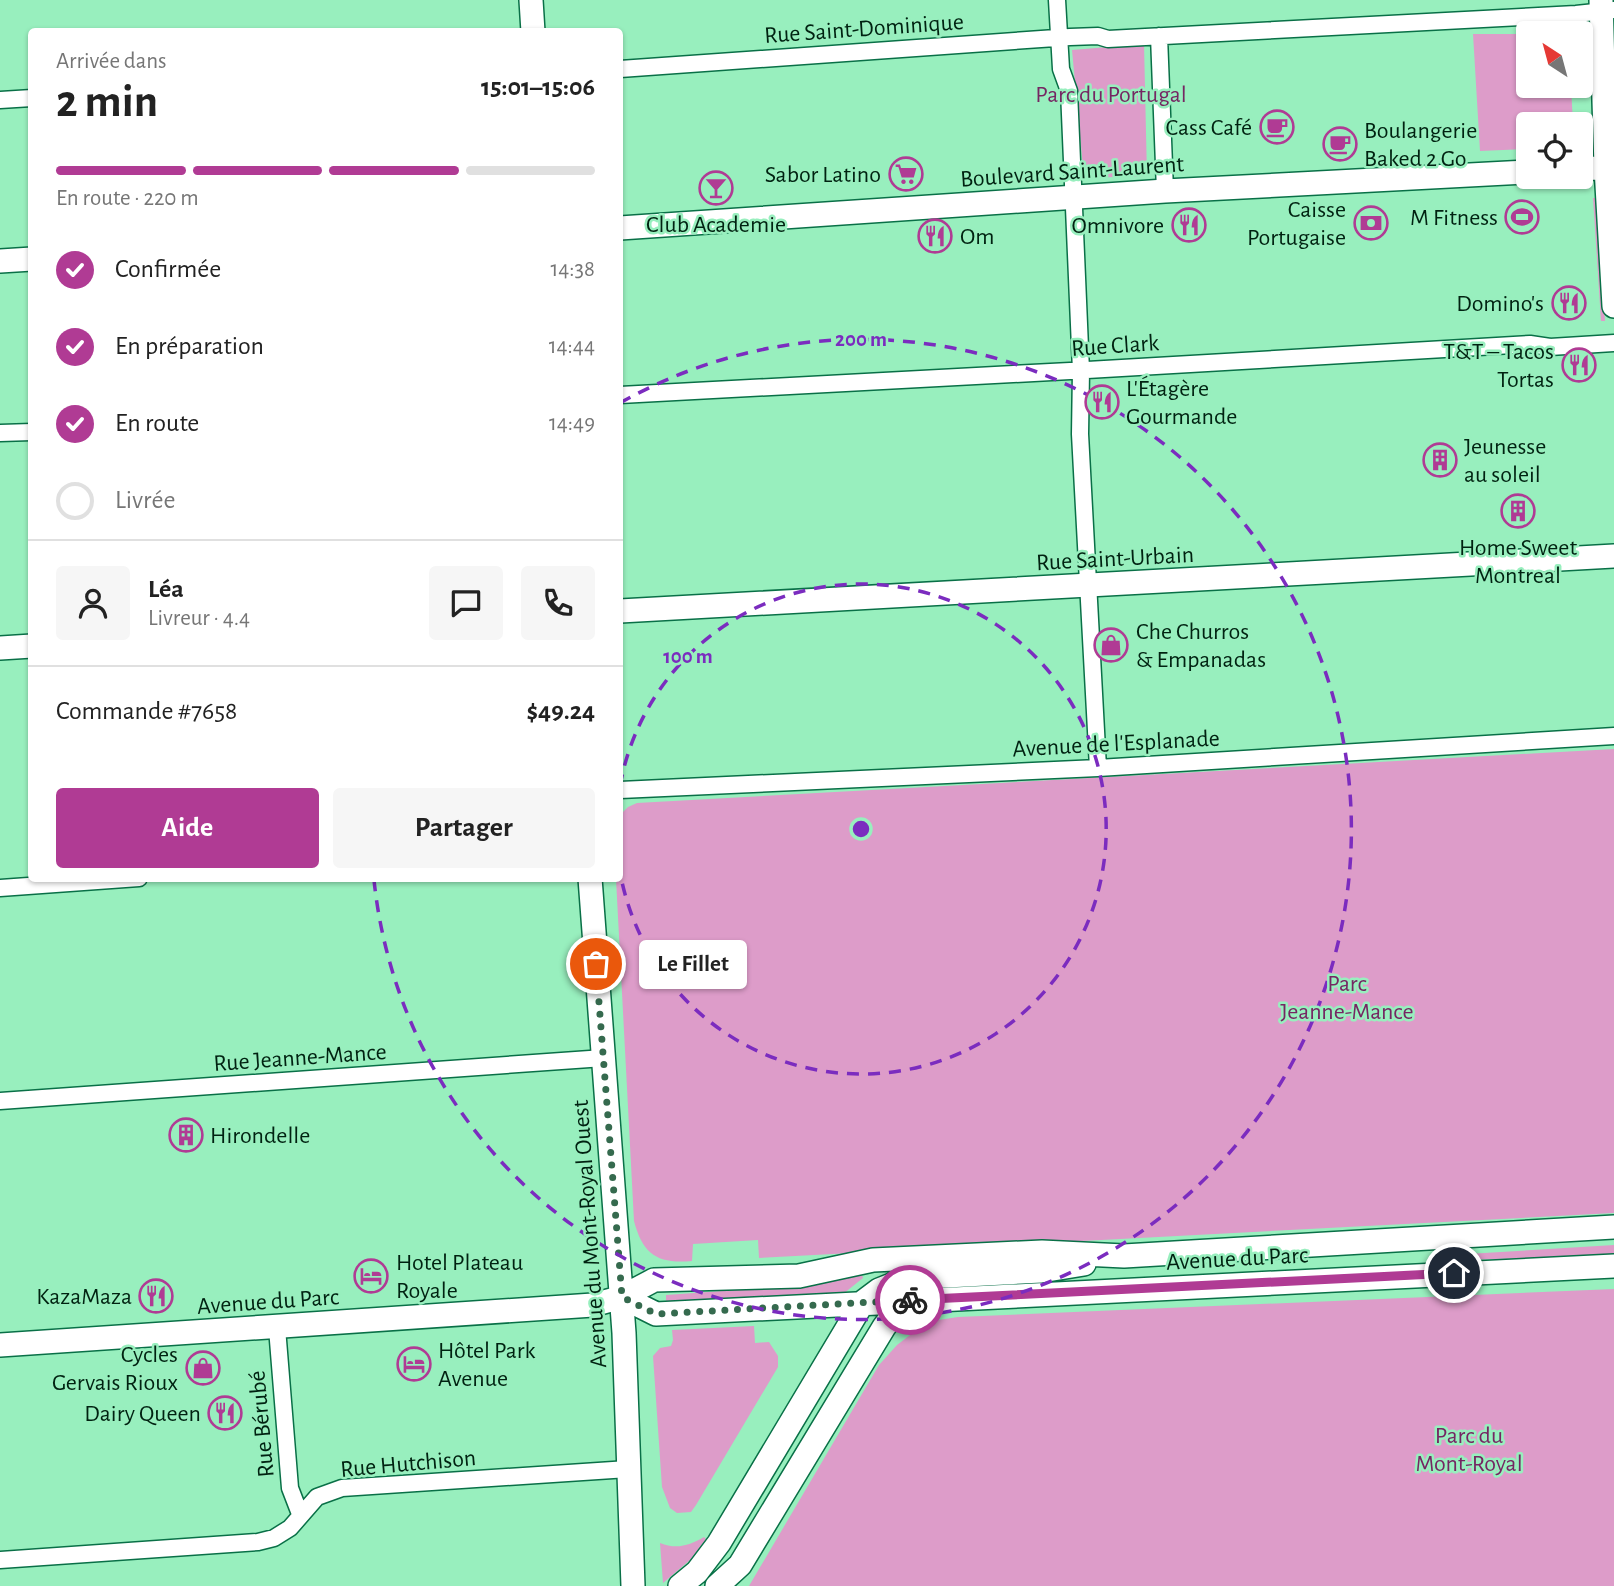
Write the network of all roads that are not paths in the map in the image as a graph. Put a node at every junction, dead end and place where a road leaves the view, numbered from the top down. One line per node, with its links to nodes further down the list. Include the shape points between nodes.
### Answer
1 (531, 0): 4 (main road)
2 (1057, 0): 6 (street)
3 (1606, 7): 5 (street, Rue Saint-Dominique); 10 (main road)
4 (533, 28)
5 (1159, 36): 6 (street, Rue Saint-Dominique); 12 (street)
6 (1060, 37): 7 (street, Rue Saint-Dominique); 13 (street, via 1060,68 1069,91)
7 (623, 69)
8 (28, 98): 9 (street)
9 (0, 100)
10 (1610, 168): 17 (main road)
11 (1516, 173): 12 (main road, Boulevard Saint-Laurent)
12 (1165, 191): 13 (main road, Boulevard Saint-Laurent)
13 (1073, 197): 14 (main road, Boulevard Saint-Laurent); 19 (street)
14 (623, 228)
15 (28, 259): 16 (main road)
16 (0, 261)
17 (1614, 306)
18 (1614, 343): 19 (street, Rue Clark)
19 (1081, 371): 20 (street, Rue Clark); 24 (street)
20 (623, 395)
21 (28, 432): 22 (street)
22 (0, 433)
23 (1614, 556): 24 (main road, Rue Saint-Urbain)
24 (1088, 586): 25 (main road, Rue Saint-Urbain); 29 (street)
25 (623, 611)
26 (28, 646): 27 (main road)
27 (0, 648)
28 (1614, 736): 29 (street, Avenue de l'Esplanade)
29 (1098, 768): 30 (street, Avenue de l'Esplanade)
30 (623, 790)
31 (83, 882): 33 (street)
32 (590, 882): 34 (main road, Avenue du Mont-Royal Ouest)
33 (0, 888)
34 (604, 1058): 35 (street, Rue Jeanne-Mance); 39 (main road, Avenue du Mont-Royal Ouest)
35 (0, 1101)
36 (1614, 1227): 37 (main road, Avenue du Parc)
37 (1124, 1256): 39 (main road, Avenue du Parc, via 1042,1252 873,1260 799,1276 654,1280); 41 (main road, Avenue du Parc, via 1041,1271 909,1278 878,1290)
38 (1614, 1266): 40 (main road, Avenue du Parc)
39 (622, 1297): 41 (main road, Avenue du Parc, via 656,1314); 42 (main road, Avenue du Parc, via 593,1305); 44 (main road, Avenue du Mont-Royal Ouest)
40 (928, 1299): 41 (main road, Avenue du Parc); 49 (main road, via 905,1307 884,1326 740,1565)
41 (863, 1302): 48 (main road, via 719,1543)
42 (277, 1328): 43 (main road, Avenue du Parc); 45 (street, Rue Bérubé, via 289,1488)
43 (0, 1345)
44 (628, 1469): 45 (street, Rue Hutchison, via 342,1488 317,1497); 47 (main road, Avenue du Mont-Royal Ouest)
45 (300, 1514): 46 (street, Rue Hutchison, via 290,1528 258,1542)
46 (0, 1560)
47 (633, 1586)
48 (680, 1586)
49 (717, 1586)

